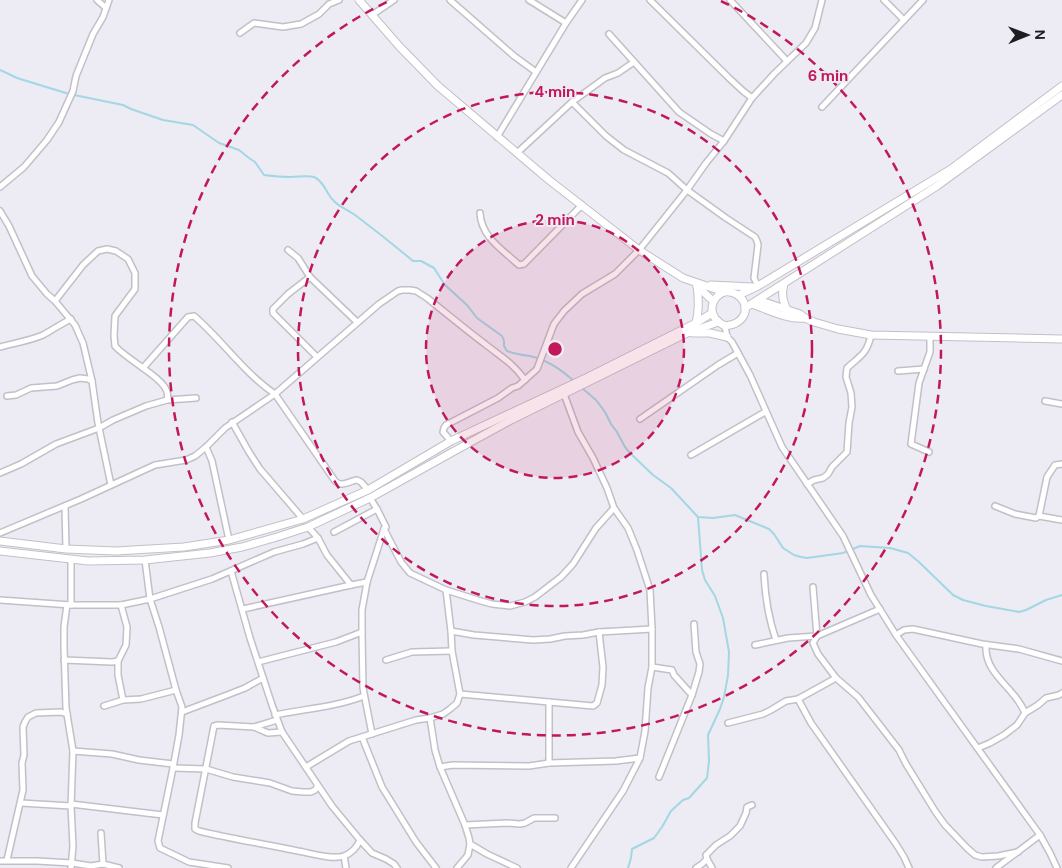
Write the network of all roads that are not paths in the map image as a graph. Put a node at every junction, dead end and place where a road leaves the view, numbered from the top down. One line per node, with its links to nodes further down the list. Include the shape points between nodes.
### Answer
1 (97, 0): 14 (street)
2 (110, 0): 14 (street)
3 (339, 0): 18 (street, via 301,24 284,27 254,23)
4 (359, 0): 15 (main road)
5 (394, 0): 15 (street)
6 (450, 0): 22 (street)
7 (529, 0): 17 (street)
8 (582, 0): 17 (street)
9 (650, 0): 25 (street)
10 (730, 0): 20 (street)
11 (822, 0): 20 (street, via 811,35)
12 (884, 0): 16 (street)
13 (923, 0): 16 (street)
14 (106, 8): 31 (street, via 80,64 73,91 59,122 24,167)
15 (372, 15): 28 (main road, via 438,86)
16 (904, 20): 27 (street)
17 (566, 23): 22 (street)
18 (240, 33)
19 (609, 34): 21 (street)
20 (787, 61): 25 (street)
21 (634, 62): 26 (street); 29 (street, via 679,112)
22 (536, 72): 28 (street)
23 (1062, 86): 41 (main road, via 951,169)
24 (1062, 95): 40 (main road, via 937,186)
25 (752, 98): 29 (street)
26 (572, 102): 30 (street); 32 (street, via 624,150 668,173)
27 (822, 107)
28 (497, 137): 30 (main road)
29 (724, 141): 32 (street)
30 (517, 153): 33 (main road)
31 (0, 187)
32 (687, 190): 37 (street); 41 (street, via 755,237 758,245 754,278)
33 (582, 205): 35 (street, via 522,265 496,245 483,228); 37 (main road)
34 (0, 211): 44 (street, via 32,276)
35 (480, 213)
36 (288, 250): 38 (street, via 298,258)
37 (639, 250): 39 (main road); 66 (street, via 615,274 582,294 564,311 554,324 536,369)
38 (310, 277): 52 (street); 62 (street, via 273,311)
39 (697, 284): 41 (main road); 42 (main road); 45 (main road); 53 (main road, via 699,314)
40 (784, 284): 46 (main road); 48 (main road, via 782,300)
41 (757, 286): 43 (main road)
42 (724, 292): 43 (main road); 45 (main road)
43 (739, 295): 47 (main road)
44 (56, 301): 51 (street); 63 (street, via 98,251 107,249 128,259 135,273 135,289 115,316 115,344)
45 (713, 301): 49 (main road)
46 (755, 302): 47 (main road); 48 (main road); 50 (main road, via 771,311 797,319)
47 (745, 308): 54 (main road, via 741,320)
48 (787, 310): 50 (main road)
49 (712, 312): 53 (main road); 54 (main road)
50 (805, 318): 56 (main road)
51 (71, 319): 60 (street, via 31,339); 67 (street, via 83,343)
52 (357, 322): 62 (street); 66 (street, via 398,291 416,291 504,358)
53 (696, 323): 68 (main road)
54 (722, 324): 55 (main road); 57 (street)
55 (685, 334): 57 (main road, via 710,333); 68 (main road)
56 (871, 335): 58 (main road); 86 (street, via 858,360 847,368 852,407 847,452 828,474)
57 (727, 337): 61 (street)
58 (930, 337): 59 (main road); 64 (street, via 930,352)
59 (1062, 339)
60 (0, 347)
61 (738, 353): 76 (street); 77 (street)
62 (317, 357): 70 (street)
63 (143, 368): 70 (street, via 188,317 194,316); 73 (street, via 165,387)
64 (924, 369): 65 (street); 82 (street, via 919,383 911,444)
65 (898, 371)
66 (525, 380): 80 (street, via 446,425 443,432)
67 (92, 381): 71 (street, via 80,378); 79 (street)
68 (586, 381): 69 (main road)
69 (564, 392): 80 (main road); 89 (main road); 92 (street, via 578,432 597,466)
70 (275, 394): 78 (street); 88 (street, via 335,481 342,485 357,480)
71 (7, 396)
72 (196, 398): 73 (street)
73 (166, 400): 79 (street)
74 (1045, 401): 75 (street)
75 (1062, 404)
76 (765, 412): 83 (street); 86 (street, via 782,447)
77 (640, 418)
78 (232, 422): 81 (street); 95 (street, via 260,469)
79 (99, 428): 85 (street, via 56,444); 87 (street)
80 (451, 441): 88 (main road)
81 (206, 447): 87 (street, via 186,460 155,465); 102 (street)
82 (929, 452)
83 (691, 456)
84 (1062, 464): 94 (street, via 1055,465 1047,477)
85 (0, 473)
86 (807, 484): 119 (street, via 843,536)
87 (111, 485): 90 (street)
88 (368, 490): 95 (main road)
89 (370, 498): 93 (street); 97 (main road)
90 (65, 506): 100 (street); 104 (street)
91 (995, 506): 94 (street, via 1015,514)
92 (614, 508): 113 (street, via 561,577 525,602 510,606 492,604); 121 (street, via 628,528 645,574 650,590)
93 (377, 509): 98 (street, via 386,527); 99 (street)
94 (1039, 516): 96 (street)
95 (302, 519): 102 (main road)
96 (1062, 520)
97 (308, 527): 101 (street); 107 (main road, via 210,553)
98 (384, 529): 110 (street); 113 (street, via 410,573)
99 (334, 532)
100 (0, 533)
101 (318, 538): 108 (street, via 274,552); 111 (street)
102 (229, 540): 104 (main road, via 184,547)
103 (0, 541): 104 (main road)
104 (66, 549)
105 (0, 551): 106 (main road)
106 (71, 560): 107 (main road); 116 (street)
107 (146, 560): 114 (street)
108 (231, 571): 114 (street); 118 (street)
109 (764, 574): 127 (street)
110 (368, 582): 111 (street); 122 (street, via 362,610)
111 (351, 585): 118 (street)
112 (813, 587): 126 (street)
113 (446, 590): 123 (street)
114 (150, 599): 117 (street); 139 (street)
115 (0, 600): 116 (street)
116 (69, 605): 117 (street); 131 (street, via 64,627)
117 (121, 606): 133 (street, via 127,627 126,645)
118 (243, 609): 135 (street)
119 (880, 609): 125 (street); 126 (street)
120 (694, 624): 142 (street, via 700,664)
121 (652, 629): 124 (street); 136 (street)
122 (362, 632): 135 (street, via 331,644); 143 (street)
123 (451, 632): 124 (street, via 533,640); 130 (street)
124 (599, 632): 146 (street, via 603,667 598,703 593,706)
125 (896, 635): 129 (street, via 913,629); 159 (street)
126 (817, 636): 127 (street); 138 (street, via 813,643)
127 (776, 640): 128 (street)
128 (755, 645)
129 (986, 645): 134 (street, via 1019,649); 150 (street, via 986,658 992,670)
130 (452, 651): 132 (street, via 412,652); 141 (street)
131 (64, 660): 133 (street); 148 (street)
132 (386, 660)
133 (118, 661): 145 (street)
134 (1062, 661)
135 (258, 662): 137 (street)
136 (652, 667): 142 (street, via 672,670); 162 (street)
137 (263, 678): 149 (street); 151 (street)
138 (836, 678): 144 (street); 180 (street, via 858,697 889,736 935,811 967,848 982,857)
139 (176, 690): 145 (street); 149 (street)
140 (1062, 693): 150 (street, via 1046,698)
141 (460, 694): 146 (street); 152 (street, via 450,709)
142 (692, 695): 168 (street)
143 (364, 696): 151 (street); 156 (street)
144 (798, 699): 153 (street, via 786,701 764,714); 197 (street, via 811,723 896,844)
145 (123, 700): 147 (street)
146 (549, 702): 163 (street)
147 (104, 706)
148 (64, 711): 160 (street); 170 (street, via 36,713 25,722)
149 (182, 712): 164 (street)
150 (1025, 712): 158 (street, via 1017,725)
151 (276, 718): 154 (street); 155 (street)
152 (430, 718): 156 (street); 166 (street)
153 (728, 723)
154 (254, 727): 155 (street, via 268,733); 167 (street, via 214,726)
155 (282, 732): 165 (street)
156 (372, 734): 157 (street)
157 (362, 737): 165 (street); 192 (street, via 382,787)
158 (990, 743): 159 (street); 161 (street)
159 (978, 748): 161 (street)
160 (73, 751): 164 (street, via 112,754); 171 (street)
161 (982, 753): 177 (street)
162 (640, 758): 163 (street); 195 (street, via 623,791)
163 (549, 763): 166 (street)
164 (173, 766): 167 (street); 173 (street)
165 (306, 767): 169 (street)
166 (440, 767): 175 (street)
167 (206, 769): 169 (street, via 303,792 315,790); 181 (street, via 195,827 199,831 319,855)
168 (659, 777)
169 (317, 785): 178 (street)
170 (21, 804): 171 (street); 182 (street)
171 (71, 805): 173 (street); 187 (street)
172 (752, 805): 185 (street, via 747,807 740,826 706,855)
173 (163, 815): 186 (street, via 158,841 160,848)
174 (555, 818): 175 (street, via 534,818 520,824)
175 (466, 826): 179 (street)
176 (101, 833): 184 (street)
177 (1040, 835): 180 (street); 199 (street)
178 (360, 840): 181 (street, via 357,848); 191 (street, via 372,853)
179 (470, 844): 193 (street, via 468,855); 194 (street)
180 (1018, 852): 198 (street)
181 (344, 856): 190 (street)
182 (7, 860): 183 (street); 187 (street, via 37,860)
183 (0, 861)
184 (103, 864): 187 (street); 188 (street)
185 (709, 864): 196 (street)
186 (189, 865): 189 (street)
187 (72, 866)
188 (119, 868)
189 (228, 868)
190 (346, 868)
191 (397, 868)
192 (436, 868)
193 (457, 868)
194 (517, 868)
195 (571, 868)
196 (696, 868)
197 (908, 868)
198 (996, 868)
199 (1057, 868)

